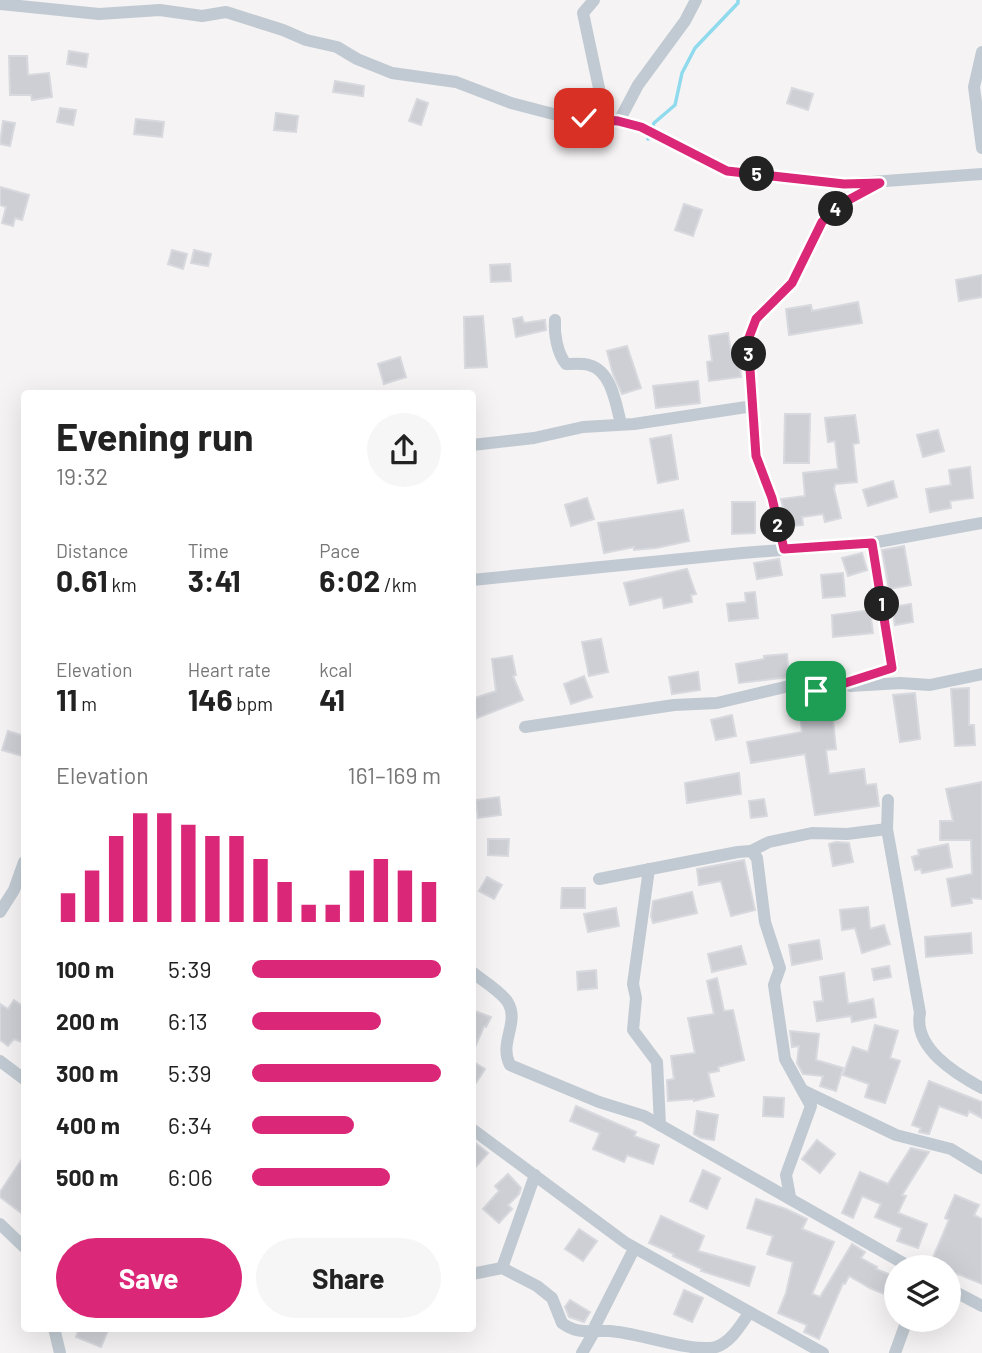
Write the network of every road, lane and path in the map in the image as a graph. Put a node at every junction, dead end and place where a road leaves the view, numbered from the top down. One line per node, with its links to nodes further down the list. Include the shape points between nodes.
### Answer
1 (594, 0): 5 (street, via 583,13)
2 (695, 0): 5 (street, via 685,21)
3 (0, 4): 5 (street, via 99,14 160,10 202,16 226,12 337,47 392,72 456,82 561,116)
4 (982, 52): 6 (street, via 974,88)
5 (612, 121): 8 (street, via 661,136 727,171 844,184)
6 (982, 148)
7 (982, 174): 8 (street)
8 (880, 183): 10 (street, via 841,204 822,222 792,283 756,319 748,340)
9 (555, 320): 11 (street, via 562,360 591,365 599,372 612,389)
10 (753, 406): 11 (street); 15 (street, via 756,456)
11 (621, 424): 12 (street)
12 (476, 445)
13 (982, 523): 14 (street)
14 (872, 543): 15 (street); 18 (street, via 892,668 842,684)
15 (784, 549): 16 (street)
16 (476, 580)
17 (982, 674): 18 (street, via 930,685 900,683 816,691 807,690)
18 (802, 683): 19 (street, via 717,703)
19 (525, 727)
20 (888, 800): 21 (street)
21 (887, 829): 22 (street, via 812,833 769,842); 30 (street, via 919,1022 938,1057)
22 (751, 851): 23 (street); 31 (street, via 757,858 765,922 780,968 774,985 785,1059)
23 (649, 869): 25 (street); 32 (street, via 633,985 633,1030 657,1062)
24 (21, 870): 26 (street)
25 (599, 879)
26 (0, 912)
27 (476, 975): 32 (street, via 506,1000 511,1010 505,1046 510,1065)
28 (0, 1060): 29 (street)
29 (21, 1077)
30 (982, 1088)
31 (803, 1091): 34 (street, via 896,1135 951,1149); 36 (street, via 811,1106 786,1175)
32 (660, 1125): 36 (street)
33 (476, 1132): 35 (street)
34 (982, 1168)
35 (535, 1175): 39 (street); 41 (street)
36 (790, 1197): 40 (street)
37 (0, 1224): 38 (street)
38 (21, 1244)
39 (635, 1249): 45 (street); 47 (street)
40 (889, 1255)
41 (502, 1268): 42 (street); 47 (street, via 552,1298 558,1316 569,1328)
42 (476, 1273)
43 (961, 1295): 44 (street)
44 (982, 1306)
45 (749, 1313): 49 (street); 53 (street)
46 (55, 1332): 50 (street)
47 (594, 1332): 49 (street, via 699,1348 715,1348); 51 (street)
48 (902, 1332): 54 (street)
49 (730, 1339): 52 (street)
50 (60, 1353)
51 (582, 1353)
52 (724, 1353)
53 (823, 1353)
54 (894, 1353)

